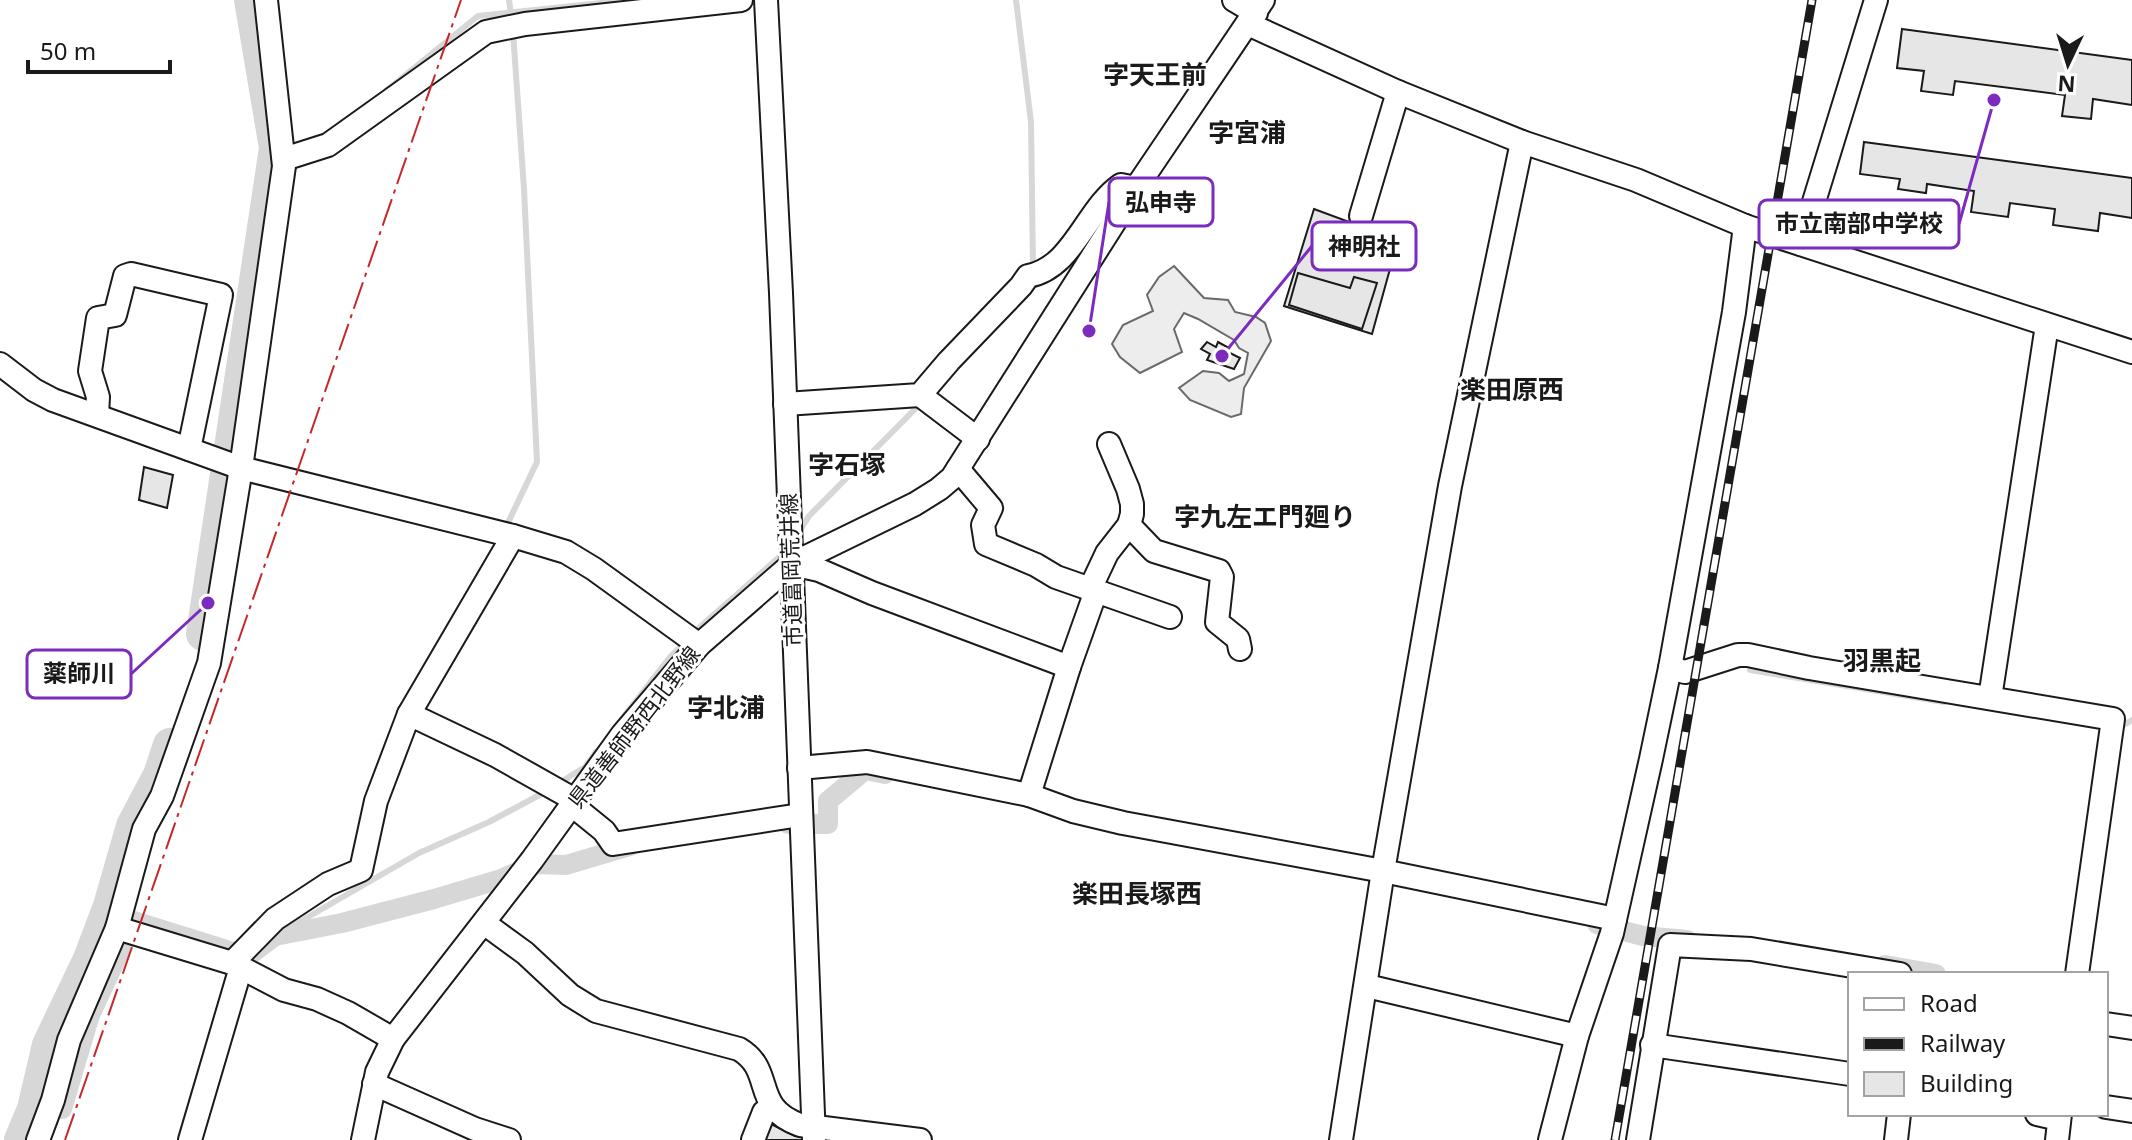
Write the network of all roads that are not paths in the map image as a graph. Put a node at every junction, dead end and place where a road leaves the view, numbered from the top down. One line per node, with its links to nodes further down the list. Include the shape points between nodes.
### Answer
1 (266, 0): 9 (street)
2 (741, 0): 9 (street, via 486,32 328,145)
3 (766, 0): 18 (street, 市道富岡荒井線)
4 (1234, 0): 6 (street)
5 (1876, 0): 13 (street)
6 (1255, 12): 7 (street); 10 (street, 県道善師野西北野線)
7 (1398, 92): 8 (street); 11 (street)
8 (1522, 142): 12 (street, via 1636,180); 40 (street, via 1450,486)
9 (284, 148): 23 (street)
10 (1136, 188): 17 (street, via 1121,185 1111,192 1072,244 1044,273 1028,276); 20 (street, 県道善師野西北野線)
11 (1361, 216)
12 (1745, 226): 13 (street); 33 (street)
13 (1801, 244): 14 (street)
14 (2047, 325): 15 (street); 34 (street)
15 (2132, 352)
16 (0, 364): 19 (street, via 43,395)
17 (920, 395): 18 (street); 20 (street)
18 (785, 404): 27 (street, 市道富岡荒井線)
19 (97, 414): 22 (street); 22 (street, via 90,371 98,318 115,315 125,276 221,295)
20 (978, 439): 24 (street, 県道善師野西北野線)
21 (1109, 444): 25 (street, via 1132,504)
22 (189, 449): 23 (street)
23 (241, 468): 26 (street); 43 (street, via 209,663 162,796 144,829)
24 (958, 469): 27 (street, 県道善師野西北野線, via 915,504); 28 (street, via 991,508 983,525 986,544)
25 (1129, 525): 28 (street, via 1107,553); 31 (street, via 1154,551 1219,571 1217,622 1238,639)
26 (503, 534): 30 (street, via 566,552); 35 (street)
27 (792, 564): 30 (street, 県道善師野西北野線); 32 (street); 36 (street, 市道富岡荒井線)
28 (1093, 590): 29 (street); 32 (street)
29 (1170, 617)
30 (691, 638): 38 (street, 県道善師野西北野線)
31 (1240, 649)
32 (1069, 667): 37 (street)
33 (1670, 668): 34 (street, via 1685,672 1748,655); 42 (street)
34 (1990, 698): 46 (street, via 2112,728)
35 (409, 714): 38 (street, via 495,755); 44 (street, via 376,801 361,870 328,884 275,919)
36 (799, 768): 37 (street, via 867,762); 39 (street, 市道富岡荒井線)
37 (1029, 795): 40 (street, via 1073,811)
38 (574, 802): 39 (street, via 613,844); 41 (street, 県道善師野西北野線)
39 (800, 822): 59 (street, 市道富岡荒井線)
40 (1382, 880): 42 (street); 47 (street)
41 (484, 923): 51 (street, 県道善師野西北野線); 55 (street, via 596,1011 752,1057)
42 (1613, 926): 50 (street)
43 (117, 928): 44 (street); 60 (street, via 69,1040)
44 (239, 960): 51 (street, via 284,990 317,999); 61 (street)
45 (1888, 972): 52 (street, via 1751,949 1670,945)
46 (2077, 972)
47 (1367, 986): 50 (street); 66 (street)
48 (2108, 1024): 49 (street)
49 (2132, 1028)
50 (1577, 1036): 67 (street)
51 (393, 1039): 54 (street, 県道善師野西北野線)
52 (1652, 1045): 53 (street); 68 (street)
53 (1848, 1074)
54 (374, 1084): 62 (street, 県道善師野西北野線); 63 (street)
55 (772, 1107): 59 (street, via 787,1121); 64 (street, via 764,1112)
56 (2108, 1107): 57 (street)
57 (2132, 1111)
58 (1899, 1116): 69 (street)
59 (814, 1133): 65 (street)
60 (40, 1135)
61 (190, 1140)
62 (363, 1140)
63 (509, 1140)
64 (753, 1140)
65 (920, 1140)
66 (1341, 1140)
67 (1550, 1140)
68 (1638, 1140)
69 (1896, 1140)

